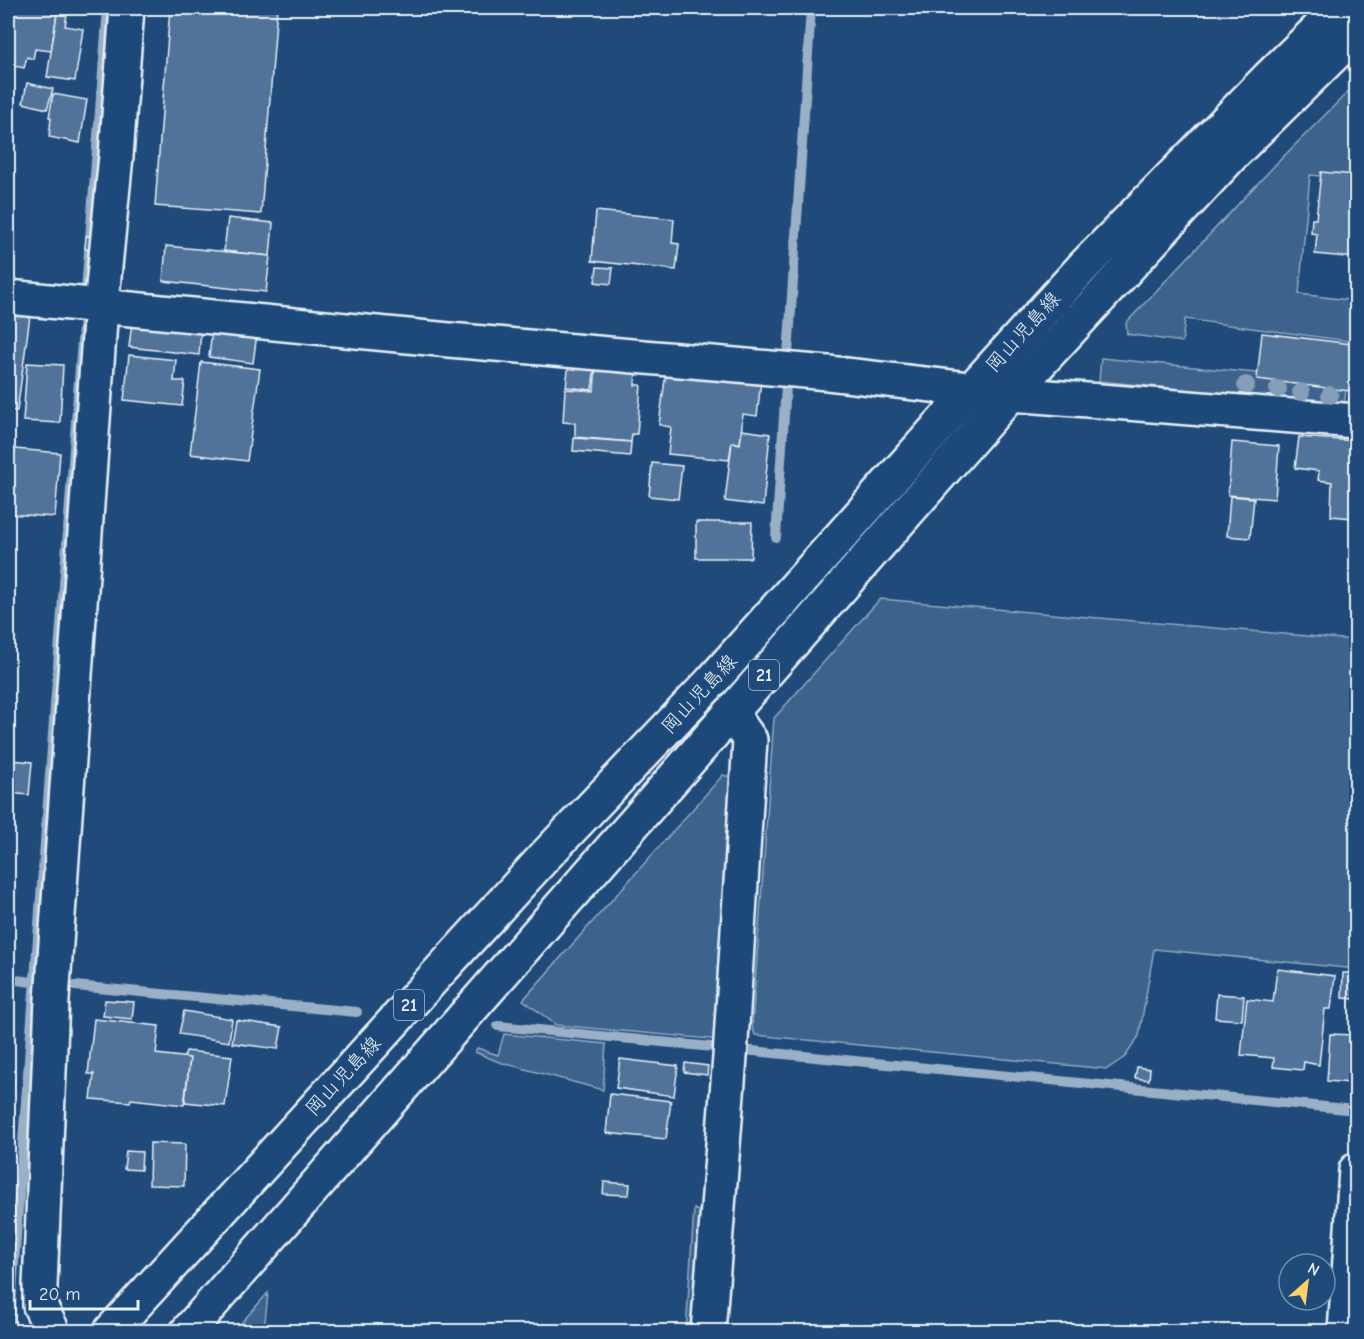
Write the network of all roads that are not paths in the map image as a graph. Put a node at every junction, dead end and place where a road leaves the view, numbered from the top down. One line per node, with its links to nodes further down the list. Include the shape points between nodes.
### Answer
1 (127, 8): 5 (main road, via 116,156)
2 (1340, 8): 6 (main road, 岡山児島線 / 21, via 1083,267)
3 (1356, 33): 7 (main road, 岡山児島線 / 21, via 1233,154)
4 (8, 297): 5 (main road)
5 (89, 305): 6 (main road); 11 (main road, via 40,1296 40,1306)
6 (972, 389): 7 (main road); 12 (main road, 岡山児島線 / 21, via 711,682 547,854)
7 (1011, 394): 8 (main road); 9 (main road, 岡山児島線 / 21)
8 (1356, 422)
9 (730, 713): 13 (main road, 岡山児島線 / 21); 14 (main road, via 750,740)
10 (1356, 1170): 15 (main road)
11 (53, 1332)
12 (110, 1332)
13 (187, 1332)
14 (708, 1332)
15 (1345, 1332)

